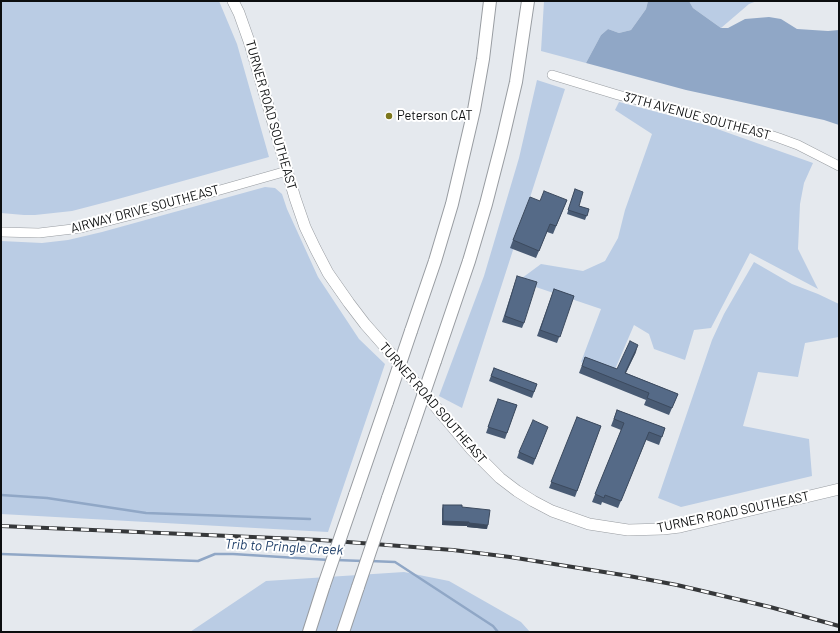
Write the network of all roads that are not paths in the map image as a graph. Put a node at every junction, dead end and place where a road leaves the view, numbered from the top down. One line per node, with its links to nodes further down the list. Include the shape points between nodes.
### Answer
1 (233, 1): 6 (main road, TURNER ROAD SOUTHEAST, via 250,44)
2 (490, 1): 9 (highway, bridge, via 474,110 452,204)
3 (528, 1): 10 (highway, bridge, via 516,82 486,204)
4 (552, 75): 5 (street, 37TH AVENUE SOUTHEAST, via 758,131 798,145)
5 (839, 166)
6 (287, 171): 7 (street, AIRWAY DRIVE SOUTHEAST, via 81,228 39,233); 8 (main road, TURNER ROAD SOUTHEAST, via 305,227 328,273 349,303 471,449 500,478 533,501 552,511 589,524 628,530 650,530 680,527)
7 (1, 232)
8 (839, 489)
9 (310, 632)
10 (343, 632)

